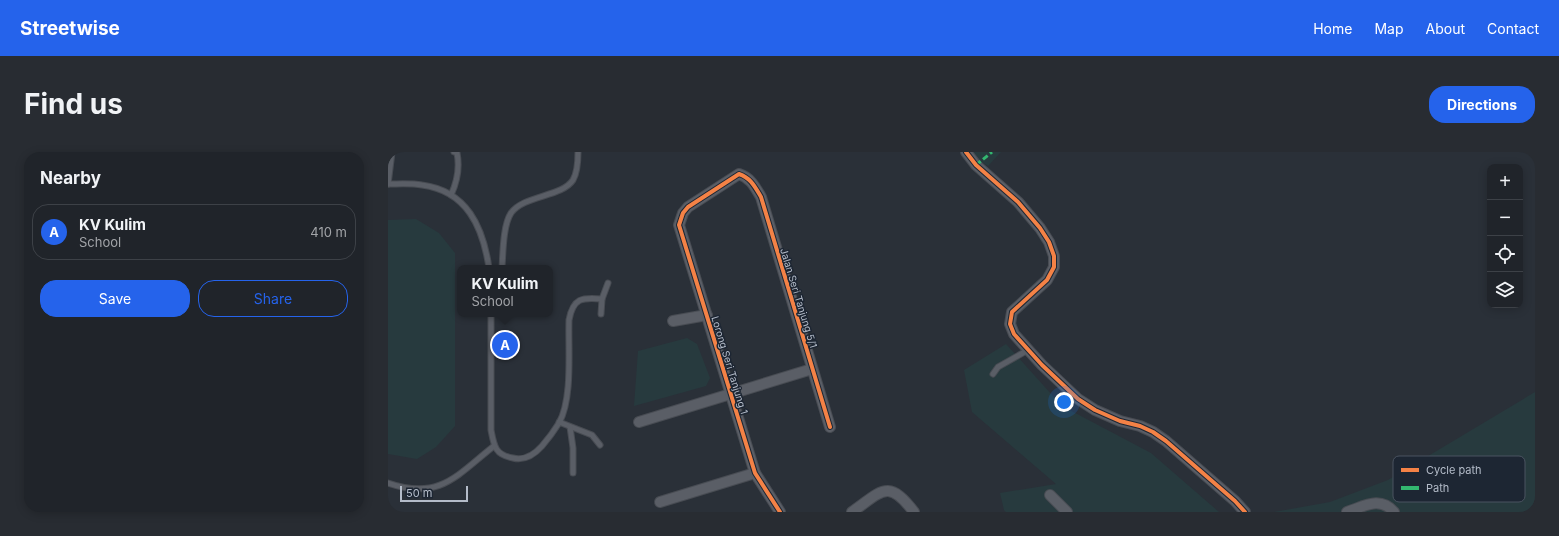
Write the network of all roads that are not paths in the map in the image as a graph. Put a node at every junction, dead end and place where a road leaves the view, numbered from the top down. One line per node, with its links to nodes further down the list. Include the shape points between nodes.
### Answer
1 (392, 152): 5 (lane)
2 (454, 152): 6 (lane, via 458,158 457,175)
3 (578, 152): 9 (lane, via 573,180 562,189 518,206 511,213 507,222)
4 (966, 152): 16 (street, via 976,165 1018,202 1040,228 1054,256 1054,267 1047,280 1012,312 1010,324 1014,334)
5 (388, 184): 6 (lane, via 423,185)
6 (451, 195): 8 (lane, via 464,206 480,229)
7 (681, 216): 13 (street, Lorong Seri Tanjung 1, via 679,225); 17 (street, Jalan Seri Tanjung 5/1, via 688,207 739,174 752,182 761,197)
8 (488, 265)
9 (502, 265)
10 (608, 283): 11 (lane)
11 (602, 299): 12 (lane); 20 (lane, via 584,298 576,302 571,309 567,399)
12 (601, 314)
13 (707, 315): 15 (street); 19 (street, Lorong Seri Tanjung 1)
14 (491, 317): 25 (lane, via 491,430)
15 (672, 322)
16 (1028, 350): 18 (lane, via 998,367); 35 (street, via 1078,399 1095,410 1140,426 1166,441)
17 (812, 369): 19 (street); 23 (street, Jalan Seri Tanjung 5/1)
18 (993, 374)
19 (731, 395): 21 (street); 27 (street, Lorong Seri Tanjung 1)
20 (559, 422): 22 (lane); 25 (lane, via 535,454 526,458 504,456)
21 (639, 422)
22 (570, 427): 24 (lane, via 592,435); 26 (lane)
23 (830, 427)
24 (600, 445)
25 (494, 446): 28 (lane, via 451,481 437,486 421,490)
26 (572, 472)
27 (755, 473): 30 (street); 31 (street, Lorong Seri Tanjung 1)
28 (388, 483)
29 (1050, 495): 34 (street)
30 (660, 502)
31 (780, 512)
32 (852, 512): 33 (street, via 881,492 889,490 899,494)
33 (914, 512)
34 (1067, 512)
35 (1245, 512)
36 (1347, 512): 37 (street, via 1381,503 1388,505)
37 (1394, 512)

